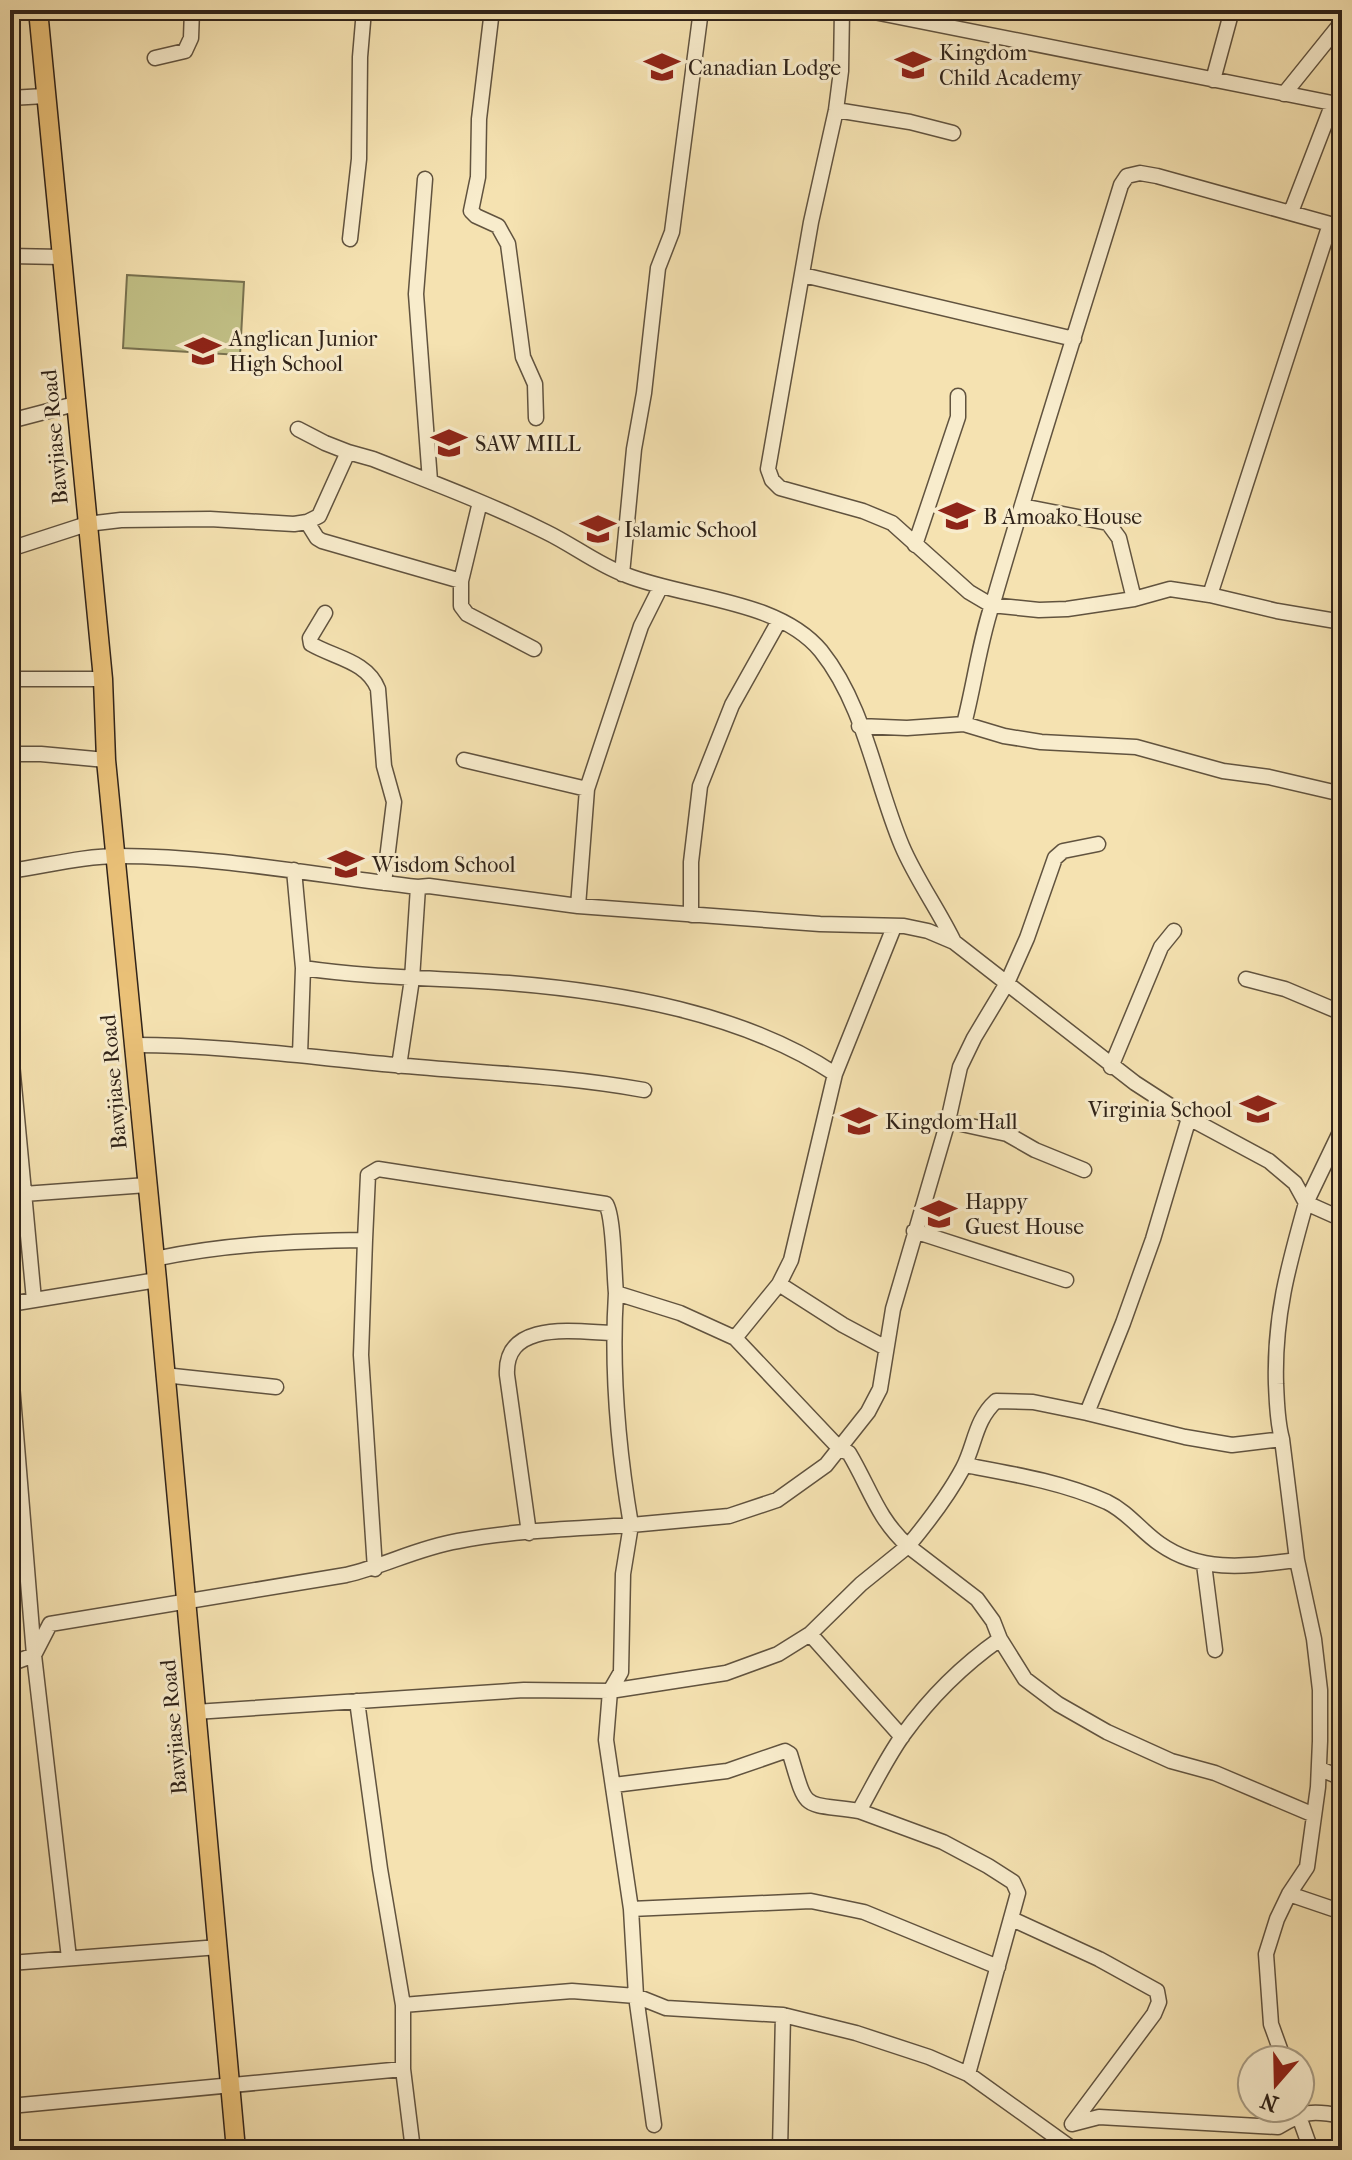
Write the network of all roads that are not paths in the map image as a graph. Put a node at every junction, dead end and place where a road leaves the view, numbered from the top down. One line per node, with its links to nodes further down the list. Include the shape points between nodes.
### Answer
1 (38, 10): 13 (main road, Bawjiase Road)
2 (192, 10): 10 (street, via 185,51)
3 (364, 10): 21 (street, via 359,159)
4 (492, 10): 28 (street, via 471,211 498,226 508,244 523,357 535,384)
5 (701, 10): 39 (street, via 672,232 658,268)
6 (842, 10): 16 (street)
7 (864, 10): 11 (street)
8 (1232, 10): 11 (street)
9 (1342, 22): 12 (street)
10 (155, 58)
11 (1213, 80): 12 (street)
12 (1284, 94): 15 (street)
13 (45, 96): 14 (street); 23 (main road, Bawjiase Road)
14 (10, 98)
15 (1338, 104): 19 (street)
16 (836, 110): 17 (street); 24 (street)
17 (953, 133)
18 (425, 179): 32 (street, via 416,294)
19 (1291, 212): 20 (street); 25 (street, via 1157,176 1127,176)
20 (1336, 226): 42 (street)
21 (350, 239)
22 (10, 256): 23 (street)
23 (62, 257): 27 (main road, Bawjiase Road)
24 (803, 275): 25 (street); 37 (street, via 768,469 772,480 780,488 881,518)
25 (1074, 339): 34 (street)
26 (958, 396): 37 (street, via 958,417)
27 (75, 404): 29 (street); 36 (main road, Bawjiase Road)
28 (536, 418)
29 (10, 421)
30 (298, 429): 31 (street)
31 (348, 452): 32 (street); 35 (street, via 319,516)
32 (430, 481): 33 (street)
33 (480, 502): 39 (street, via 550,533); 40 (street)
34 (1022, 506): 43 (street, via 1108,523 1119,538); 44 (street)
35 (307, 522): 36 (street); 40 (street, via 322,541)
36 (87, 524): 38 (street); 50 (main road, Bawjiase Road)
37 (915, 545): 44 (street)
38 (10, 549)
39 (622, 574): 41 (street)
40 (461, 581): 48 (street, via 461,606 467,614)
41 (660, 588): 46 (street); 56 (street, via 641,626)
42 (1210, 595): 43 (street, via 1170,589); 47 (street)
43 (1134, 599): 44 (street, via 1039,610)
44 (991, 605): 51 (street)
45 (325, 613): 62 (street, via 311,644 362,668 378,689 384,766 394,802)
46 (779, 621): 52 (street, via 824,656); 65 (street, via 732,705 700,786)
47 (1342, 622)
48 (534, 649)
49 (10, 679): 50 (street)
50 (103, 679): 54 (main road, Bawjiase Road)
51 (964, 724): 52 (street); 57 (street, via 1041,742 1136,747 1223,771)
52 (859, 726): 68 (street, via 903,848)
53 (10, 754): 54 (street)
54 (106, 760): 59 (main road, Bawjiase Road)
55 (464, 760): 56 (street)
56 (587, 789): 64 (street)
57 (1342, 794)
58 (1098, 844): 72 (street, via 1063,851 1055,858)
59 (116, 856): 60 (street); 61 (street); 75 (main road, Bawjiase Road)
60 (294, 870): 62 (street); 69 (street)
61 (10, 871)
62 (384, 883): 63 (street)
63 (418, 887): 64 (street); 70 (street)
64 (578, 906): 65 (street)
65 (691, 915): 66 (street)
66 (894, 927): 68 (street, via 928,931); 79 (street)
67 (1174, 931): 78 (street, via 1161,947)
68 (954, 942): 72 (street)
69 (303, 968): 70 (street); 76 (street)
70 (412, 979): 77 (street); 79 (street, via 512,983 687,1011 754,1031)
71 (1246, 979): 73 (street)
72 (1007, 983): 78 (street); 82 (street, via 960,1067)
73 (1342, 1013)
74 (10, 1042): 86 (street)
75 (134, 1045): 76 (street); 85 (main road, Bawjiase Road)
76 (300, 1055): 77 (street)
77 (399, 1066): 80 (street, via 558,1076)
78 (1111, 1067): 81 (street)
79 (835, 1074): 94 (street, via 791,1260)
80 (644, 1090)
81 (1189, 1118): 87 (street, via 1269,1161 1295,1183); 104 (street, via 1153,1239)
82 (948, 1121): 84 (street, via 1007,1134); 89 (street)
83 (1342, 1128): 87 (street)
84 (1084, 1170)
85 (147, 1185): 86 (street); 91 (main road, Bawjiase Road)
86 (18, 1194): 96 (street)
87 (1306, 1203): 88 (street); 105 (street, via 1277,1323 1277,1422)
88 (1342, 1219)
89 (914, 1231): 93 (street); 100 (street)
90 (365, 1240): 91 (street, via 255,1244); 95 (street, via 368,1175 378,1169 606,1204 612,1220); 113 (street, via 361,1355)
91 (154, 1259): 92 (main road, Bawjiase Road)
92 (157, 1280): 96 (street); 102 (main road, Bawjiase Road)
93 (1066, 1280)
94 (779, 1284): 99 (street); 100 (street)
95 (616, 1293): 98 (street); 99 (street)
96 (34, 1300): 97 (street)
97 (10, 1304)
98 (613, 1333): 108 (street, via 619,1453); 109 (street, via 550,1331 518,1341 511,1350 507,1375)
99 (735, 1338): 106 (street)
100 (886, 1348): 106 (street, via 880,1389)
101 (10, 1360): 118 (street)
102 (164, 1375): 103 (street); 114 (main road, Bawjiase Road)
103 (276, 1387)
104 (1087, 1413): 105 (street, via 1232,1445); 107 (street, via 996,1401 979,1421)
105 (1282, 1439): 111 (street)
106 (840, 1449): 108 (street, via 777,1500 729,1516); 110 (street, via 849,1453 890,1530)
107 (965, 1465): 110 (street); 112 (street, via 1031,1477 1109,1503 1158,1543)
108 (631, 1525): 109 (street); 120 (street, via 623,1574 621,1672)
109 (529, 1533): 113 (street, via 460,1540 415,1551)
110 (908, 1546): 115 (street); 116 (street, via 977,1599)
111 (1297, 1560): 112 (street); 124 (street, via 1320,1690)
112 (1204, 1564): 117 (street)
113 (375, 1569): 114 (street)
114 (187, 1602): 118 (street, via 50,1624); 122 (main road, Bawjiase Road)
115 (810, 1634): 120 (street, via 778,1654 726,1673); 123 (street)
116 (1000, 1639): 123 (street, via 964,1668); 128 (street, via 1025,1679 1107,1732)
117 (1215, 1650)
118 (34, 1655): 119 (street); 134 (street)
119 (10, 1664)
120 (610, 1691): 121 (street, via 524,1690); 126 (street, via 606,1740)
121 (357, 1701): 122 (street); 138 (street)
122 (195, 1712): 133 (main road, Bawjiase Road)
123 (902, 1737): 127 (street)
124 (1320, 1769): 125 (street); 128 (street)
125 (1342, 1778)
126 (614, 1785): 127 (street, via 727,1771 785,1751 810,1804); 130 (street)
127 (859, 1811): 132 (street, via 943,1842 1013,1882 1018,1893)
128 (1314, 1815): 129 (street, via 1307,1867)
129 (1289, 1894): 131 (street); 140 (street, via 1266,1954 1271,2024)
130 (631, 1909): 136 (street, via 811,1901 864,1912); 137 (street)
131 (1342, 1912)
132 (1012, 1919): 136 (street); 147 (street, via 1157,1991 1154,2014)
133 (219, 1947): 134 (street); 143 (main road, Bawjiase Road)
134 (69, 1958): 135 (street)
135 (10, 1963)
136 (998, 1967): 142 (street)
137 (636, 1996): 138 (street, via 572,1991); 139 (street, via 666,2008); 150 (street)
138 (403, 2005): 141 (street)
139 (783, 2015): 142 (street, via 856,2033); 154 (street)
140 (1278, 2044)
141 (403, 2069): 143 (street); 153 (street)
142 (968, 2074): 151 (street)
143 (231, 2087): 144 (street); 152 (main road, Bawjiase Road)
144 (10, 2106)
145 (1316, 2111): 146 (street)
146 (1342, 2116)
147 (1072, 2124): 148 (street, via 1099,2117); 151 (street)
148 (1282, 2124)
149 (1301, 2124): 155 (street)
150 (654, 2125)
151 (1068, 2148)
152 (236, 2150)
153 (413, 2150)
154 (780, 2150)
155 (1311, 2150)

